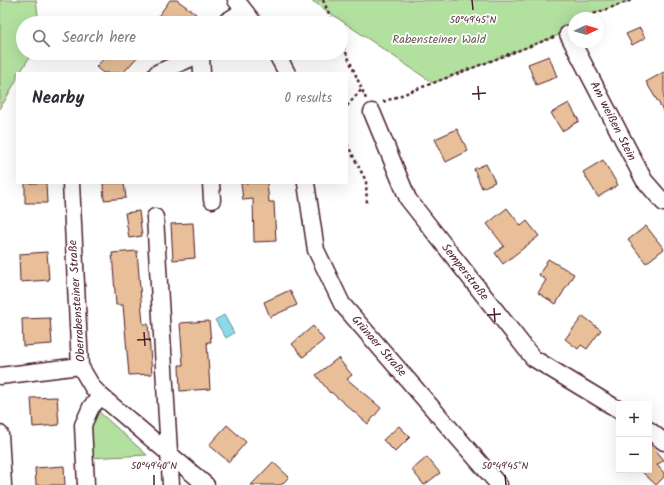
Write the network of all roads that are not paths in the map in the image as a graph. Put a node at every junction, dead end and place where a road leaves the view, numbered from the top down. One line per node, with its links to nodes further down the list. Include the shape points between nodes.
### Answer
1 (240, 5): 2 (street); 3 (street)
2 (230, 16)
3 (249, 16)
4 (575, 48): 16 (street, Am weißen Stein, via 644,180)
5 (188, 60): 8 (street)
6 (202, 60): 9 (street)
7 (280, 60): 10 (street)
8 (159, 72)
9 (202, 72)
10 (286, 72)
11 (374, 109): 21 (street, Semperstraße, via 408,199 533,358)
12 (71, 184): 18 (street, Oberrabensteiner Straße)
13 (211, 184): 15 (street)
14 (306, 184): 30 (street, Grünaer Straße, via 316,250 342,304)
15 (212, 200)
16 (664, 204)
17 (155, 217): 25 (street)
18 (80, 366): 19 (street); 20 (street, Oberrabensteiner Straße)
19 (0, 376)
20 (101, 396): 25 (street, Oberrabensteiner Straße); 27 (street, via 91,407 82,426)
21 (616, 408)
22 (652, 432): 24 (street)
23 (0, 434): 26 (street)
24 (664, 442)
25 (169, 453): 28 (street); 29 (street, Oberrabensteiner Straße)
26 (3, 485)
27 (86, 485)
28 (171, 485)
29 (206, 485)
30 (499, 485)

